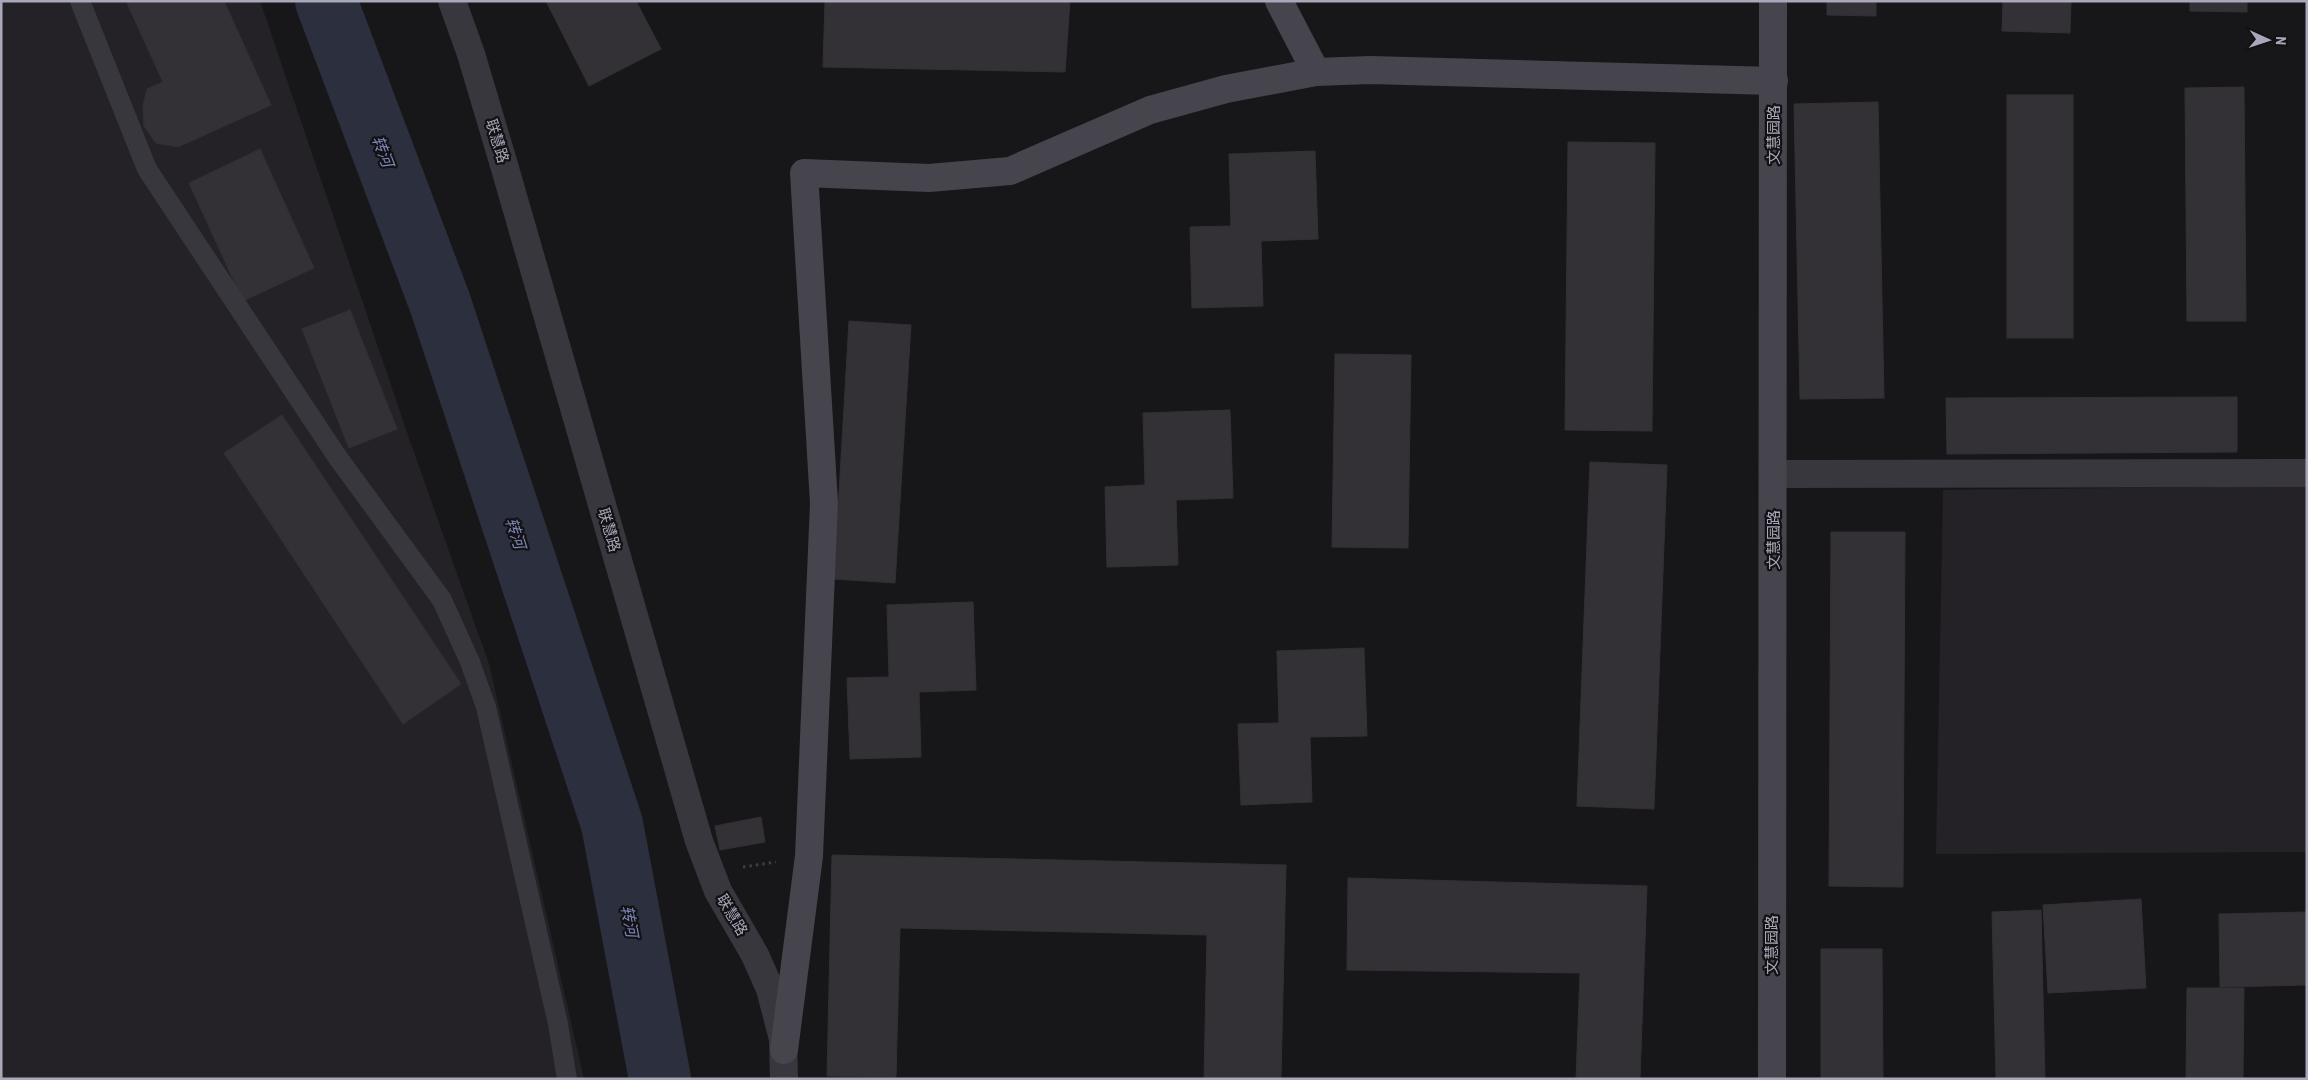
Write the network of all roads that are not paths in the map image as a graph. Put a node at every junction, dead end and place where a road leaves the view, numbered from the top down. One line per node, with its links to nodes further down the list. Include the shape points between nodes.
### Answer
1 (80, 1): 10 (lane, via 147,169 336,455 442,600 470,662 488,716 558,1024)
2 (452, 1): 9 (street, 联慧路, via 504,165 681,781 718,891 768,984)
3 (1279, 1): 5 (street)
4 (1773, 1): 6 (street, 文慧园路)
5 (1316, 72): 6 (street, via 1370,70); 9 (street, via 1259,82 1150,110 1010,171 929,178 804,173 824,503 809,856)
6 (1774, 81): 8 (street, 文慧园路)
7 (2307, 473): 8 (street)
8 (1774, 474): 12 (street, 文慧园路)
9 (784, 1050): 11 (street, 联慧路)
10 (567, 1079)
11 (784, 1079)
12 (1772, 1079)

